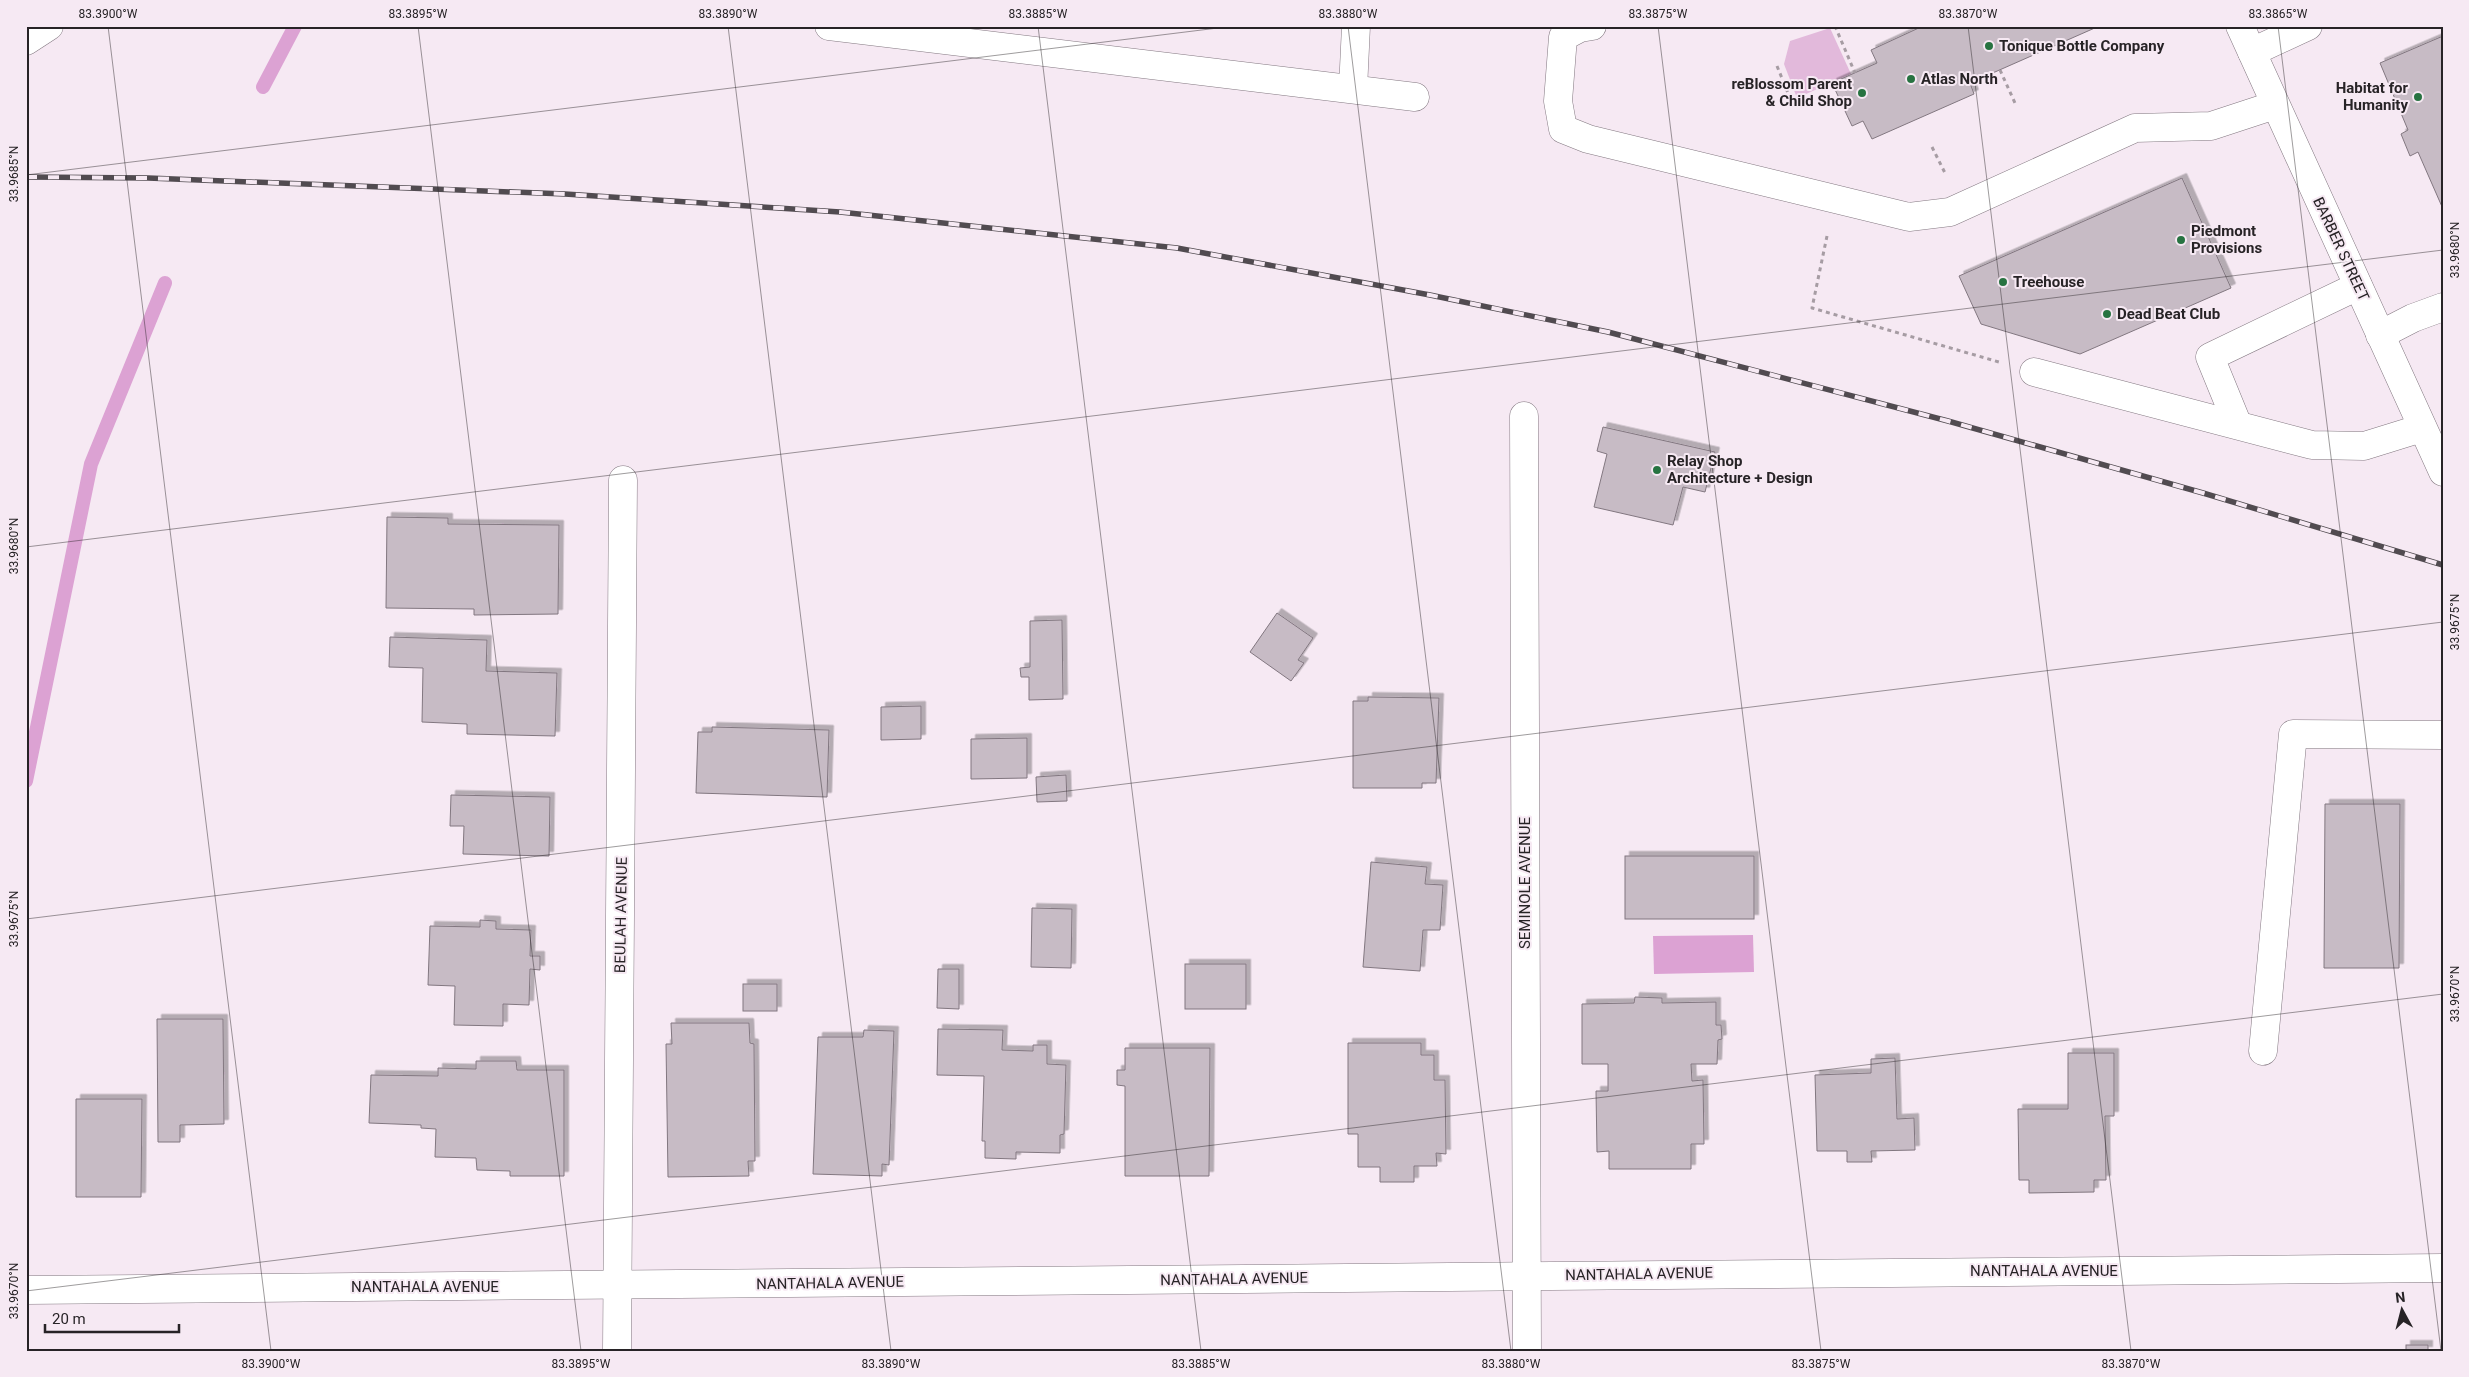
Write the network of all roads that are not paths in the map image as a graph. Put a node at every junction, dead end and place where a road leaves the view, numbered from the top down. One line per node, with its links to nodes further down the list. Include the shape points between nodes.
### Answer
1 (50, 26): 7 (street)
2 (829, 26): 9 (street)
3 (1356, 26): 9 (street)
4 (1592, 26): 11 (street, via 1580,28 1564,37 1558,101 1563,129 1588,139 1909,217 1950,212 2135,128 2210,126)
5 (2240, 26): 8 (street, BARBER STREET)
6 (2308, 26): 8 (street)
7 (26, 41)
8 (2252, 52): 11 (street, BARBER STREET)
9 (1353, 89): 10 (street)
10 (1415, 97)
11 (2275, 104): 12 (street, BARBER STREET)
12 (2358, 286): 14 (street, BARBER STREET); 17 (street, via 2210,357)
13 (2443, 306): 14 (street)
14 (2380, 335): 18 (street, BARBER STREET)
15 (2034, 372): 17 (street)
16 (1524, 416): 24 (street, SEMINOLE AVENUE)
17 (2236, 423): 18 (street, via 2312,444 2364,446)
18 (2422, 428): 19 (street, BARBER STREET)
19 (2443, 472)
20 (623, 480): 25 (street, BEULAH AVENUE)
21 (2443, 734): 22 (street, via 2293,734)
22 (2263, 1051)
23 (2443, 1268): 24 (street, NANTAHALA AVENUE)
24 (1526, 1276): 25 (street, NANTAHALA AVENUE); 28 (street, SEMINOLE AVENUE)
25 (617, 1285): 26 (street, NANTAHALA AVENUE); 27 (street, BEULAH AVENUE)
26 (26, 1290)
27 (617, 1351)
28 (1527, 1351)

